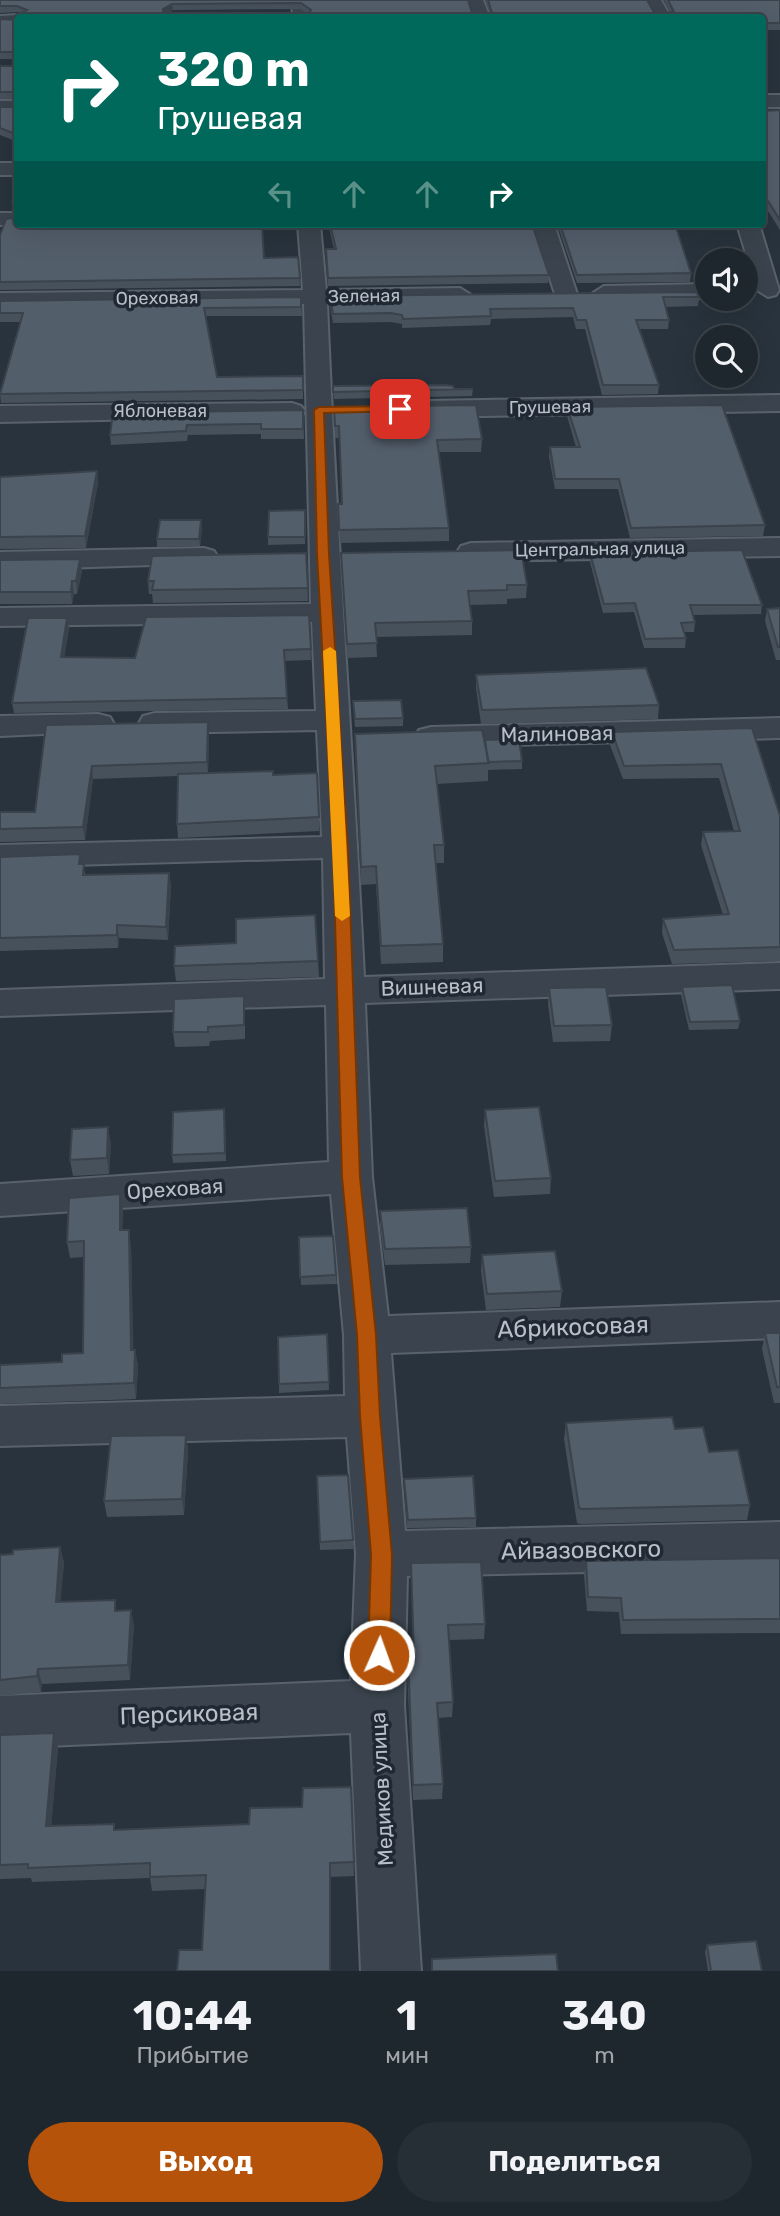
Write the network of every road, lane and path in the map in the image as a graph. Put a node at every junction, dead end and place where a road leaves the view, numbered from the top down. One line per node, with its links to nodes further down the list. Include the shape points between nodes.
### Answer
1 (309, 228): 9 (street, Медиков улица)
2 (544, 228): 7 (street)
3 (749, 228): 4 (street)
4 (765, 290)
5 (695, 291): 7 (street)
6 (538, 294): 7 (street)
7 (566, 294)
8 (482, 295): 9 (street, Зеленая)
9 (315, 296): 10 (street, Ореховая); 13 (street, Медиков улица)
10 (0, 300)
11 (780, 403): 12 (street, Грушевая)
12 (403, 409)
13 (319, 410): 14 (street); 15 (street, Яблоневая); 20 (street, Медиков улица)
14 (347, 410)
15 (0, 414)
16 (780, 547): 17 (street, Центральная улица)
17 (447, 552)
18 (227, 556): 19 (street)
19 (0, 561)
20 (327, 612): 21 (street); 24 (street, Медиков улица)
21 (0, 617)
22 (0, 726): 24 (street)
23 (780, 728): 25 (street, Малиновая)
24 (343, 733): 26 (street, Медиков улица)
25 (397, 738)
26 (340, 847): 27 (street); 29 (street, Медиков улица)
27 (0, 856)
28 (780, 976): 29 (street, Вишневая)
29 (344, 989): 30 (street, Вишневая); 31 (street, Медиков улица)
30 (0, 1003)
31 (351, 1177): 32 (street, Ореховая); 34 (street, Медиков улица)
32 (0, 1200)
33 (780, 1320): 34 (street, Абрикосовая)
34 (367, 1335): 35 (street, Медиков улица)
35 (370, 1416): 36 (street); 38 (street, Медиков улица)
36 (0, 1426)
37 (780, 1545): 38 (street, Айвазовского)
38 (382, 1555): 39 (street, Медиков улица)
39 (377, 1706): 40 (street, Персиковая); 41 (street, Медиков улица)
40 (0, 1722)
41 (391, 1971)

